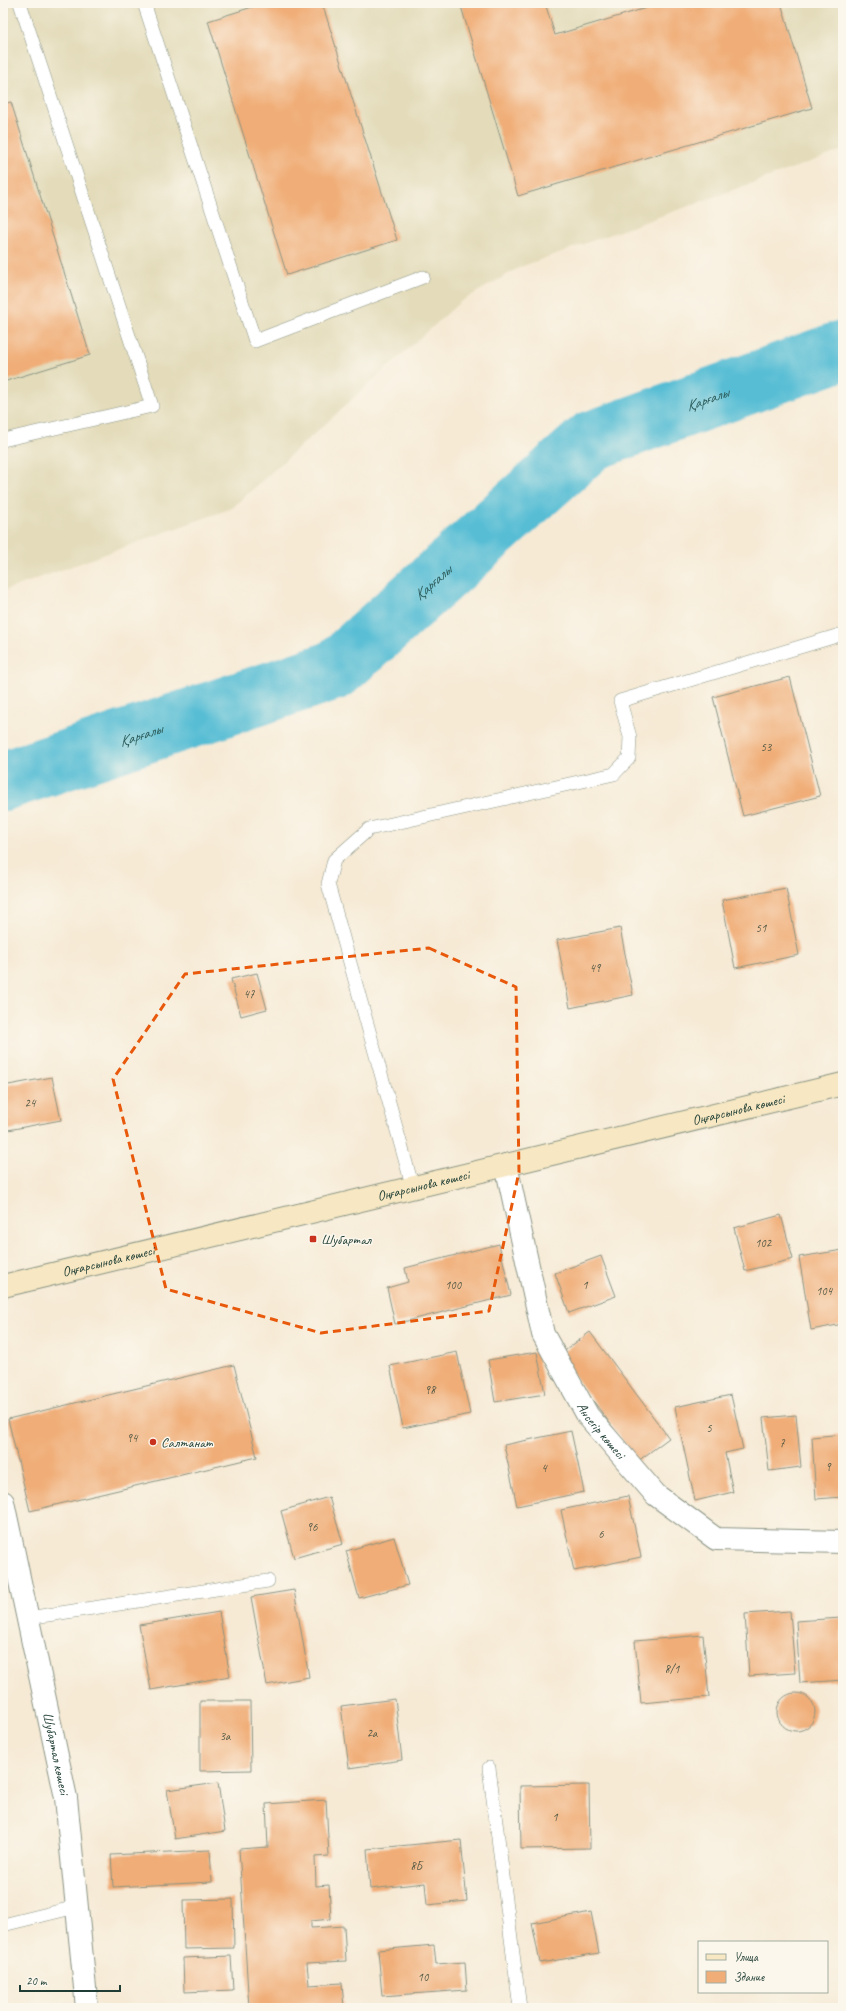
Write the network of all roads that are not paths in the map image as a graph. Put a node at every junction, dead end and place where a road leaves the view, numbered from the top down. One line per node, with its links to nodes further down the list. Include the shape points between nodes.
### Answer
1 (20, 3): 4 (lane, via 152,406)
2 (144, 3): 3 (lane, via 255,341)
3 (423, 277)
4 (3, 440)
5 (843, 634): 8 (lane, via 620,701 630,737 629,758 614,774 369,829 334,860 328,884)
6 (843, 1084): 7 (main road, Оңғарсынова көшесі)
7 (506, 1165): 8 (main road, Оңғарсынова көшесі); 11 (street, Ансегір көшесі, via 543,1334 588,1416 656,1495 716,1539)
8 (413, 1188): 9 (main road, Оңғарсынова көшесі)
9 (3, 1286)
10 (3, 1502): 13 (street, Шубартал көшесі)
11 (843, 1542)
12 (268, 1581): 13 (lane)
13 (28, 1618): 15 (street, Шубартал көшесі, via 66,1798)
14 (489, 1768): 18 (lane)
15 (76, 1907): 16 (lane); 17 (street, Шубартал көшесі)
16 (3, 1925)
17 (87, 2008)
18 (520, 2008)

